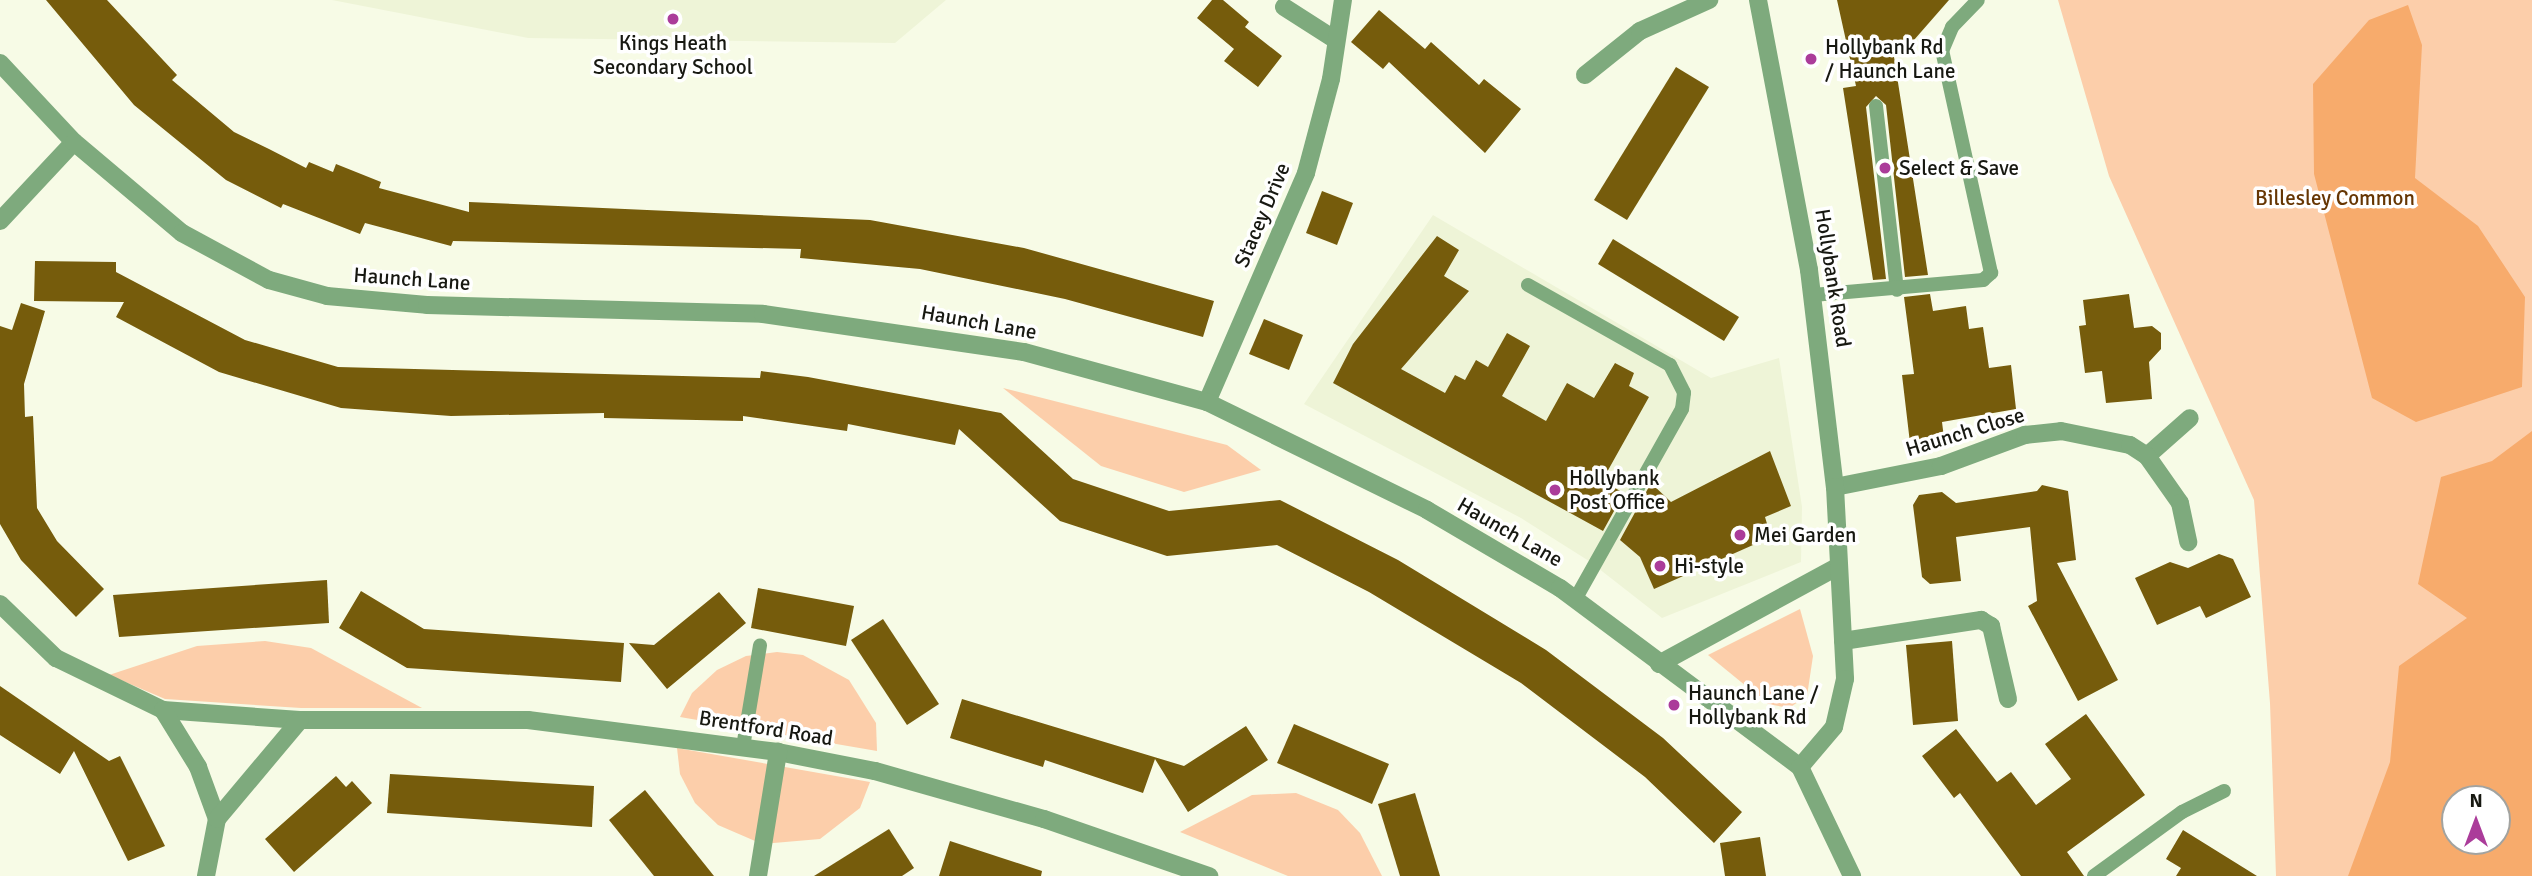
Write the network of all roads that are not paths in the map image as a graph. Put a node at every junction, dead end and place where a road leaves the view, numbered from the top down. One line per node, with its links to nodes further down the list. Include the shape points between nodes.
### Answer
1 (1343, 0): 6 (street, Stacey Drive)
2 (1709, 0): 8 (street, via 1640,31)
3 (1758, 0): 14 (street, Hollybank Road)
4 (1979, 0): 13 (lane, via 1952,27 1942,51 1991,273 1983,280)
5 (1279, 4): 6 (street)
6 (1334, 39): 15 (street, Stacey Drive, via 1331,79 1307,173)
7 (0, 63): 10 (street, Haunch Lane)
8 (1586, 75)
9 (1875, 106): 13 (lane)
10 (74, 142): 11 (street); 15 (street, Haunch Lane, via 182,233 269,280 327,296 427,305 762,314 1024,352)
11 (0, 221)
12 (1528, 285): 21 (lane, via 1670,365 1684,393 1682,409)
13 (1897, 290): 14 (lane)
14 (1813, 295): 18 (street, Hollybank Road)
15 (1207, 402): 21 (street, Haunch Lane, via 1427,510)
16 (2190, 418): 17 (street)
17 (2147, 456): 18 (street, Haunch Close, via 2130,444 2061,430 2025,435 1941,466); 19 (street, via 2179,503)
18 (1835, 487): 20 (street, Hollybank Road)
19 (2188, 542)
20 (1839, 566): 23 (street, Hollybank Road); 25 (street)
21 (1575, 600): 25 (street, Haunch Lane)
22 (0, 604): 27 (street, Brentford Road, via 56,658)
23 (1843, 641): 26 (street, via 1981,620 1991,626); 31 (street, Hollybank Road, via 1841,711)
24 (760, 645): 29 (lane)
25 (1659, 664): 31 (street, Haunch Lane)
26 (2008, 699)
27 (163, 710): 28 (street, Brentford Road); 33 (street, via 198,767)
28 (300, 720): 29 (street, Brentford Road, via 528,720); 33 (street)
29 (743, 747): 30 (street, Brentford Road)
30 (778, 752): 35 (street); 36 (street, Brentford Road, via 875,771 1004,807)
31 (1800, 767): 37 (street, Haunch Lane)
32 (2224, 791): 38 (lane, via 2182,813)
33 (217, 819): 34 (street)
34 (208, 870)
35 (758, 876)
36 (1209, 876)
37 (1852, 876)
38 (2094, 876)

